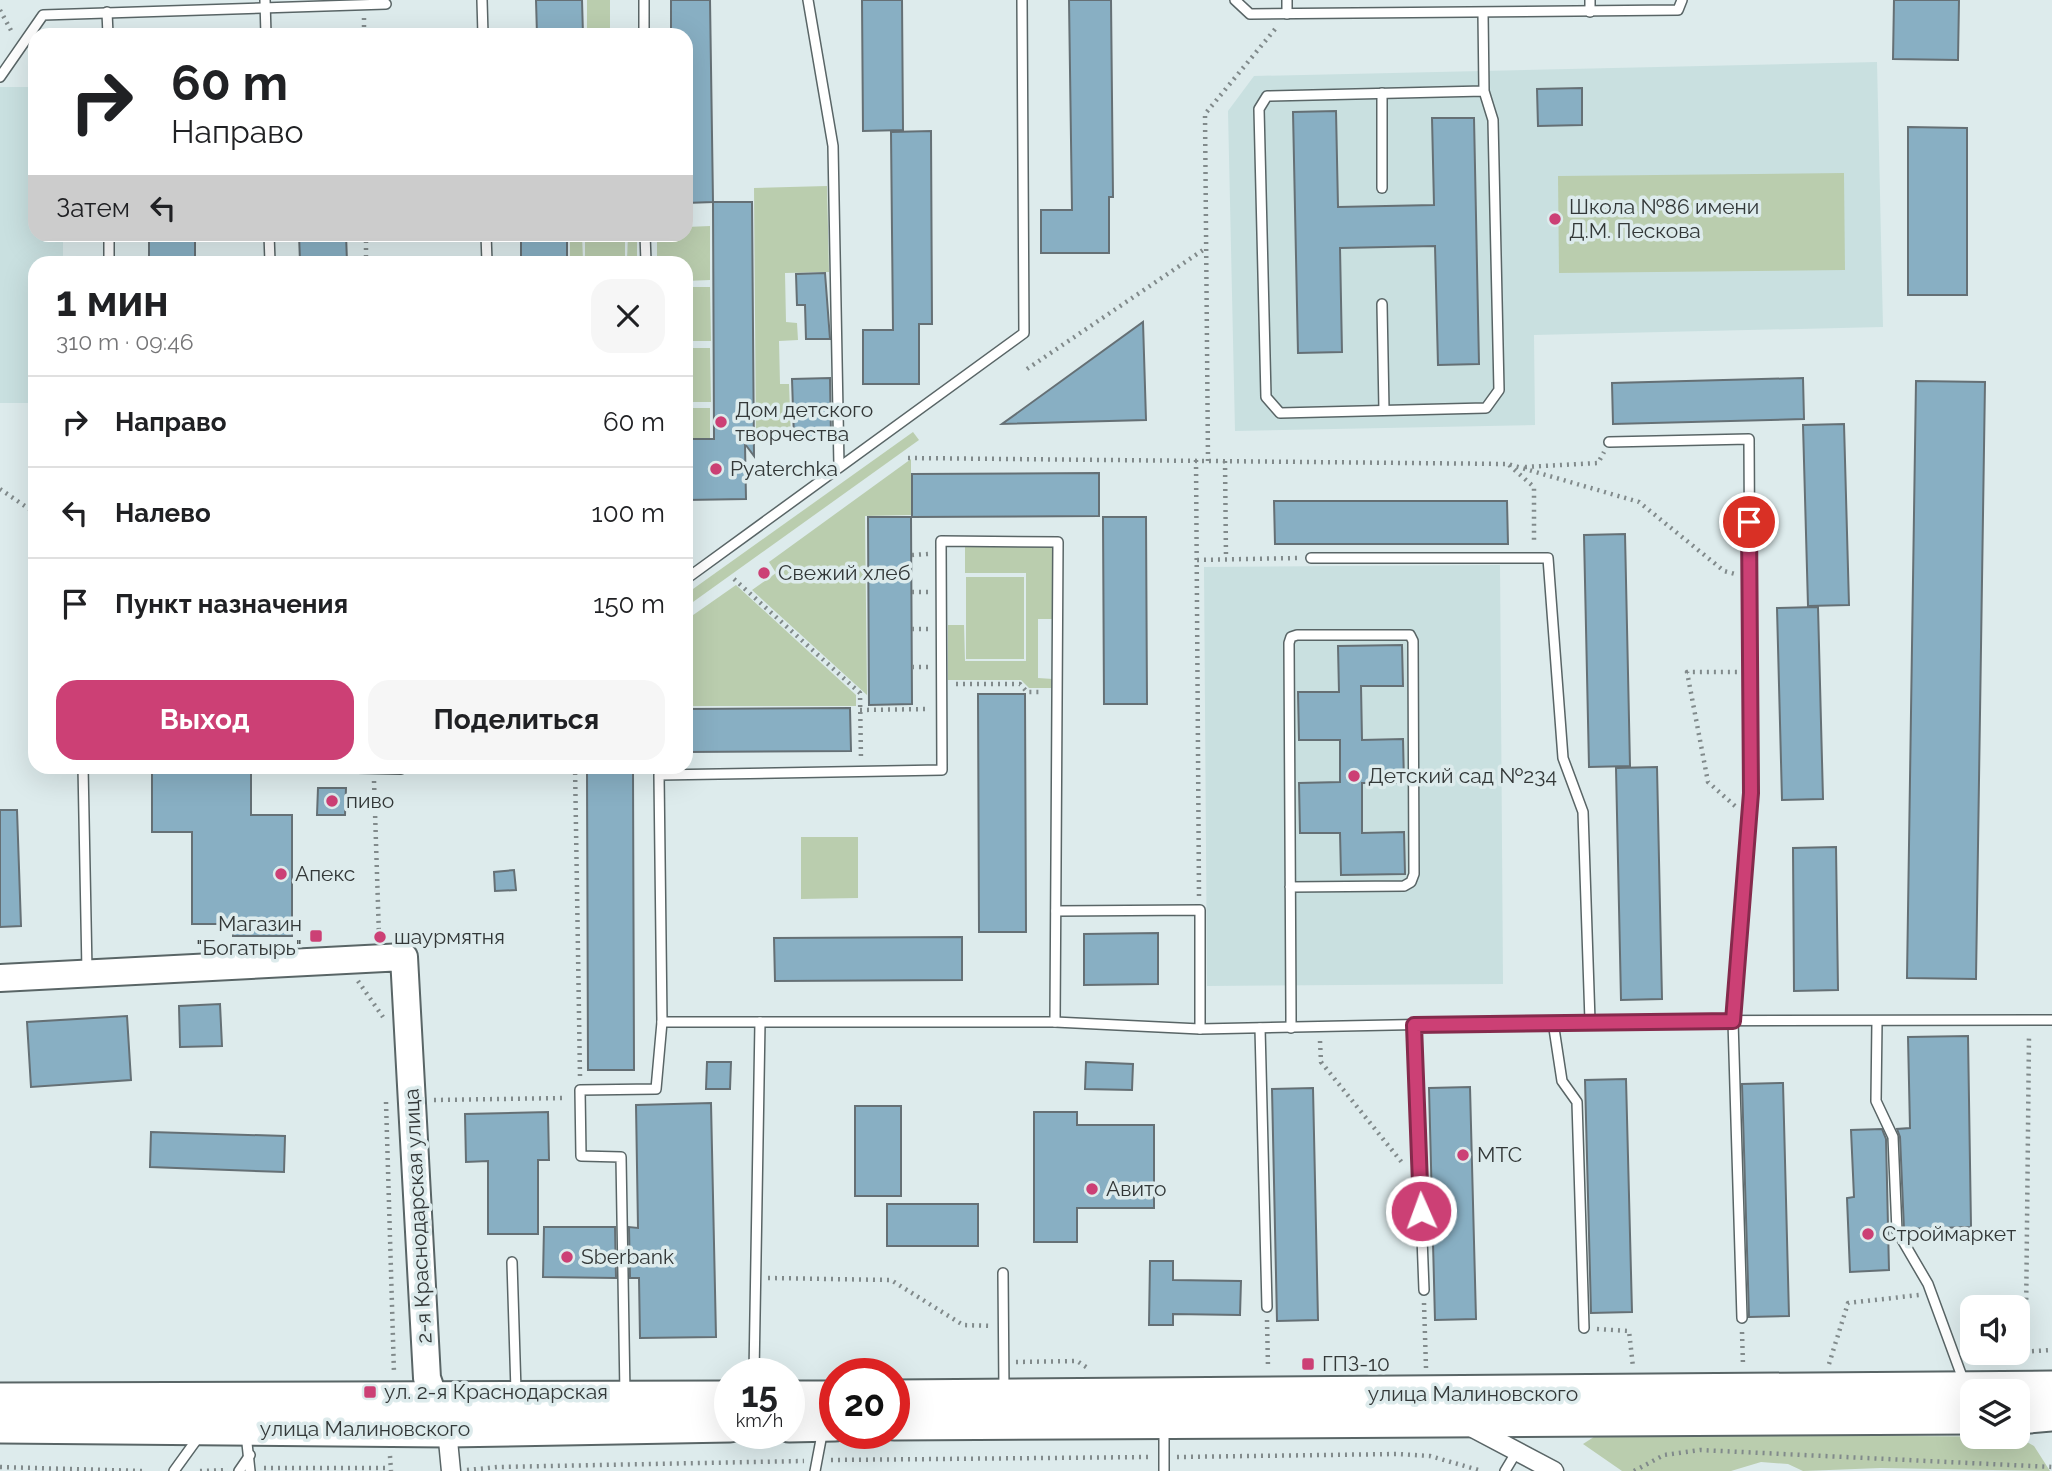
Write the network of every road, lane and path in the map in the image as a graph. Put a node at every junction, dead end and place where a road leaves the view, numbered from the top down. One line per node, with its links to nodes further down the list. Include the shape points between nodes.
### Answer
1 (482, 0): 19 (lane)
2 (644, 0): 20 (lane)
3 (808, 0): 37 (lane, via 833,146)
4 (1022, 0): 37 (lane, via 1024,333)
5 (1235, 0): 15 (lane, via 1250,14)
6 (1287, 0): 15 (lane)
7 (1590, 0): 13 (lane)
8 (1682, 0): 13 (lane, via 1678,10)
9 (265, 4): 10 (lane); 12 (lane); 18 (lane)
10 (386, 4)
11 (0, 10): 22 (path)
12 (107, 12): 16 (lane, via 43,15); 17 (lane)
13 (1590, 12): 14 (lane)
14 (1483, 13): 15 (lane); 24 (lane)
15 (1287, 14): 27 (path, via 1205,114)
16 (34, 28)
17 (107, 28)
18 (266, 28)
19 (483, 28)
20 (644, 28)
21 (28, 36): 22 (lane)
22 (19, 49): 23 (lane)
23 (0, 77)
24 (1484, 91): 25 (lane); 30 (lane, via 1493,120 1499,390 1486,408)
25 (1382, 93): 26 (lane); 30 (lane, via 1267,96 1259,109 1266,397 1280,412)
26 (1382, 188)
27 (1207, 248): 29 (path); 34 (path)
28 (1382, 304): 30 (lane)
29 (1027, 369)
30 (1384, 410)
31 (1609, 442): 38 (path, via 1598,463); 46 (lane, via 1749,439)
32 (908, 458): 33 (path)
33 (1196, 460): 34 (path); 44 (path)
34 (1208, 461): 35 (path)
35 (1225, 461): 36 (path); 41 (path)
36 (1508, 464): 38 (path); 43 (path, via 1534,487)
37 (839, 466): 45 (lane)
38 (1525, 467): 46 (path, via 1639,502 1724,571)
39 (0, 489): 40 (path)
40 (28, 508)
41 (1226, 558): 42 (path); 44 (path)
42 (1311, 558): 43 (lane)
43 (1534, 558): 66 (lane, via 1548,558 1563,758 1583,812)
44 (1197, 560): 59 (path)
45 (693, 574)
46 (1750, 577): 48 (lane)
47 (734, 579): 52 (path, via 860,693)
48 (1751, 672): 57 (lane); 57 (path, via 1686,672 1708,782)
49 (941, 684): 50 (path, via 1020,684 1027,692); 50 (lane, via 941,541 1058,542); 51 (lane)
50 (1057, 692): 60 (lane)
51 (941, 709): 52 (path); 53 (lane, via 942,770)
52 (860, 710): 53 (path)
53 (861, 771): 69 (lane, via 659,775)
54 (83, 774): 62 (lane)
55 (374, 774): 61 (path)
56 (575, 774): 79 (path)
57 (1748, 818): 67 (lane)
58 (1290, 887): 58 (lane, via 1404,886 1411,882 1410,635 1291,637); 75 (lane)
59 (1200, 910): 60 (lane); 77 (lane)
60 (1056, 911): 71 (lane)
61 (380, 958): 62 (street); 76 (path, via 358,980 383,1016); 114 (street, 2-я Краснодарская улица, via 427,1378)
62 (87, 972): 63 (street)
63 (0, 978)
64 (2029, 1020): 65 (lane); 68 (lane); 88 (path)
65 (2052, 1020)
66 (1590, 1021): 67 (lane); 72 (lane)
67 (1733, 1021): 68 (lane); 90 (lane)
68 (1877, 1021): 87 (lane, via 1877,1101 1893,1137 1897,1231)
69 (662, 1022): 70 (lane); 79 (lane, via 656,1089)
70 (760, 1022): 71 (lane); 85 (lane)
71 (1055, 1022): 77 (lane)
72 (1553, 1022): 73 (lane); 92 (lane, via 1562,1081 1577,1102)
73 (1414, 1025): 75 (lane); 82 (lane)
74 (1260, 1028): 75 (lane); 77 (lane); 89 (lane)
75 (1291, 1028)
76 (383, 1030)
77 (1200, 1030)
78 (1320, 1041): 82 (path, via 1321,1062)
79 (580, 1094): 81 (path); 108 (lane, via 581,1156 621,1157)
80 (386, 1099): 99 (path)
81 (433, 1100)
82 (1420, 1185): 86 (lane)
83 (512, 1262): 110 (lane)
84 (1003, 1273): 91 (lane)
85 (755, 1278): 91 (path, via 891,1280 963,1325); 95 (lane)
86 (1424, 1290): 104 (path)
87 (1931, 1293): 96 (path, via 1848,1303); 101 (lane)
88 (2026, 1295)
89 (1267, 1307): 100 (path)
90 (1742, 1318): 97 (path)
91 (1003, 1326): 106 (lane)
92 (1584, 1328): 98 (path, via 1629,1331)
93 (2052, 1350): 94 (path)
94 (2030, 1351)
95 (754, 1358)
96 (1827, 1371)
97 (1743, 1373)
98 (1634, 1374)
99 (394, 1377)
100 (1268, 1378)
101 (1961, 1379)
102 (2052, 1388): 103 (highway, улица Малиновского)
103 (2030, 1392)
104 (1427, 1394): 106 (highway, улица Малиновского); 111 (highway, улица Малиновского)
105 (910, 1397): 106 (highway, улица Малиновского)
106 (1004, 1397)
107 (714, 1398): 108 (highway, улица Малиновского)
108 (625, 1399): 110 (highway, улица Малиновского)
109 (0, 1400): 114 (highway, улица Малиновского)
110 (516, 1400): 114 (highway, улица Малиновского)
111 (1960, 1404)
112 (1960, 1404): 116 (highway, улица Малиновского)
113 (2052, 1414): 115 (highway)
114 (440, 1415): 119 (highway, улица Малиновского); 122 (highway, улица Малиновского); 134 (street, 2-я Краснодарская улица)
115 (2030, 1416)
116 (1453, 1418): 117 (highway, улица Малиновского); 124 (street)
117 (1164, 1420): 118 (highway, улица Малиновского); 125 (lane)
118 (910, 1423)
119 (714, 1424)
120 (0, 1426): 121 (highway, улица Малиновского)
121 (205, 1428): 122 (highway, улица Малиновского); 131 (lane)
122 (248, 1442): 129 (lane)
123 (821, 1449): 126 (lane)
124 (1517, 1451): 139 (lane); 140 (street)
125 (1164, 1457): 126 (path); 137 (lane); 138 (path, via 1398,1454 1430,1456)
126 (817, 1461): 135 (path); 136 (lane)
127 (2052, 1466): 141 (path, via 1700,1450 1664,1455)
128 (0, 1467): 130 (path)
129 (245, 1470): 132 (path); 133 (path)
130 (142, 1471)
131 (174, 1471)
132 (201, 1471)
133 (391, 1471)
134 (451, 1471)
135 (462, 1471)
136 (815, 1471)
137 (1164, 1471)
138 (1482, 1471)
139 (1505, 1471)
140 (1554, 1471)
141 (1634, 1471)

